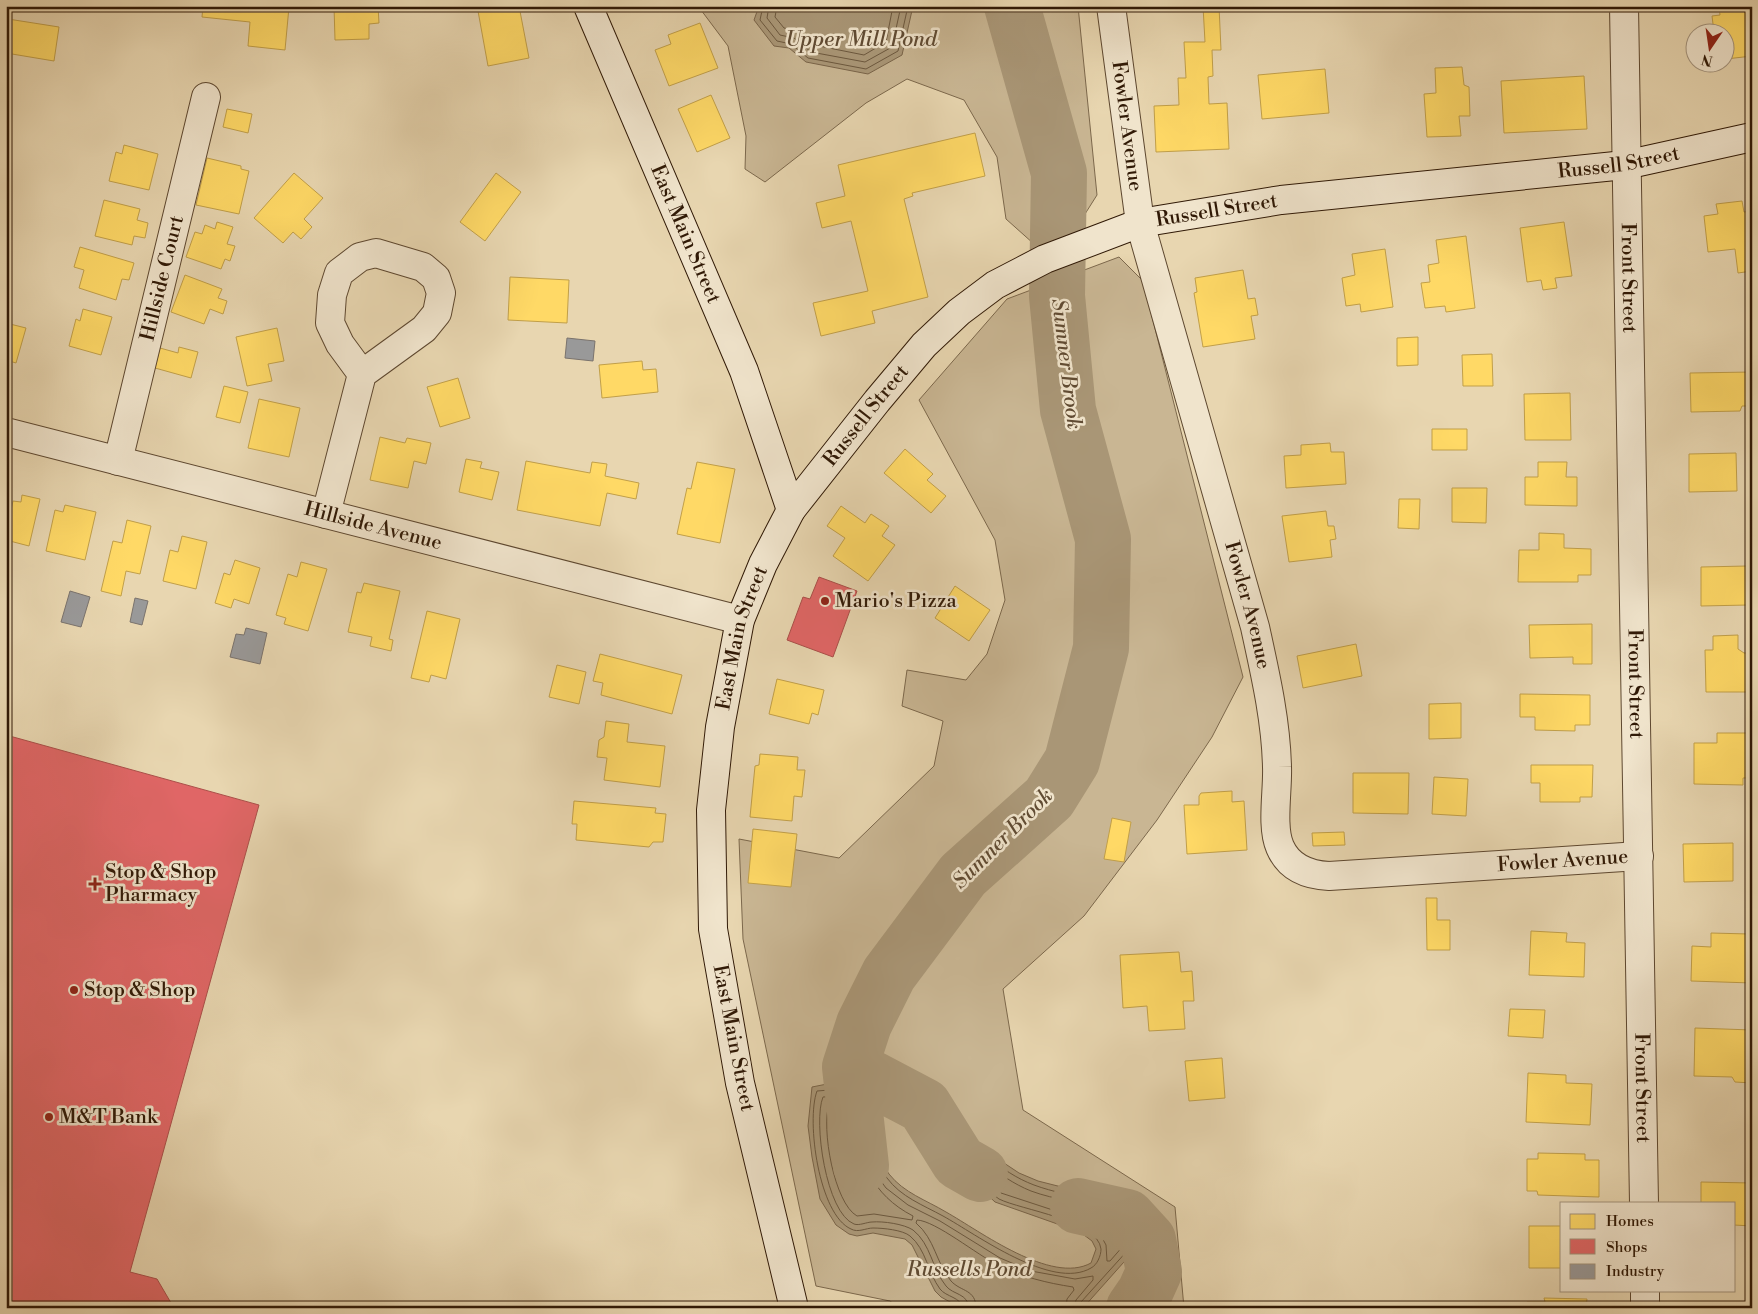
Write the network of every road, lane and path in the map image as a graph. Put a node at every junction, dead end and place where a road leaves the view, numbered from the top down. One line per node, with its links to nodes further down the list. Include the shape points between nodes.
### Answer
1 (588, 6): 11 (street, East Main Street, via 744,371)
2 (1110, 6): 7 (street, Fowler Avenue)
3 (1624, 6): 6 (street, Front Street)
4 (206, 98): 10 (street, Hillside Court)
5 (1752, 138): 6 (street, Russell Street)
6 (1626, 165): 7 (street, Russell Street, via 1281,200); 14 (street, Front Street)
7 (1140, 224): 11 (street, Russell Street, via 1045,259 995,285 959,312 924,345); 14 (street, Fowler Avenue, via 1255,627 1269,689 1277,766 1276,834 1287,859 1307,873 1329,876)
8 (362, 374): 8 (street, via 424,329 437,313 441,293 436,278 423,268 376,253 360,257 339,274 332,295 330,323 340,344); 12 (street)
9 (6, 432): 10 (street, Hillside Avenue)
10 (118, 461): 12 (street, Hillside Avenue)
11 (791, 510): 13 (street, East Main Street)
12 (326, 514): 13 (street, Hillside Avenue)
13 (740, 620): 17 (street, East Main Street, via 720,727 711,810 713,929 740,1083)
14 (1639, 856): 15 (street, Front Street)
15 (1644, 1202)
16 (1645, 1292): 18 (street)
17 (794, 1308)
18 (1645, 1308)

